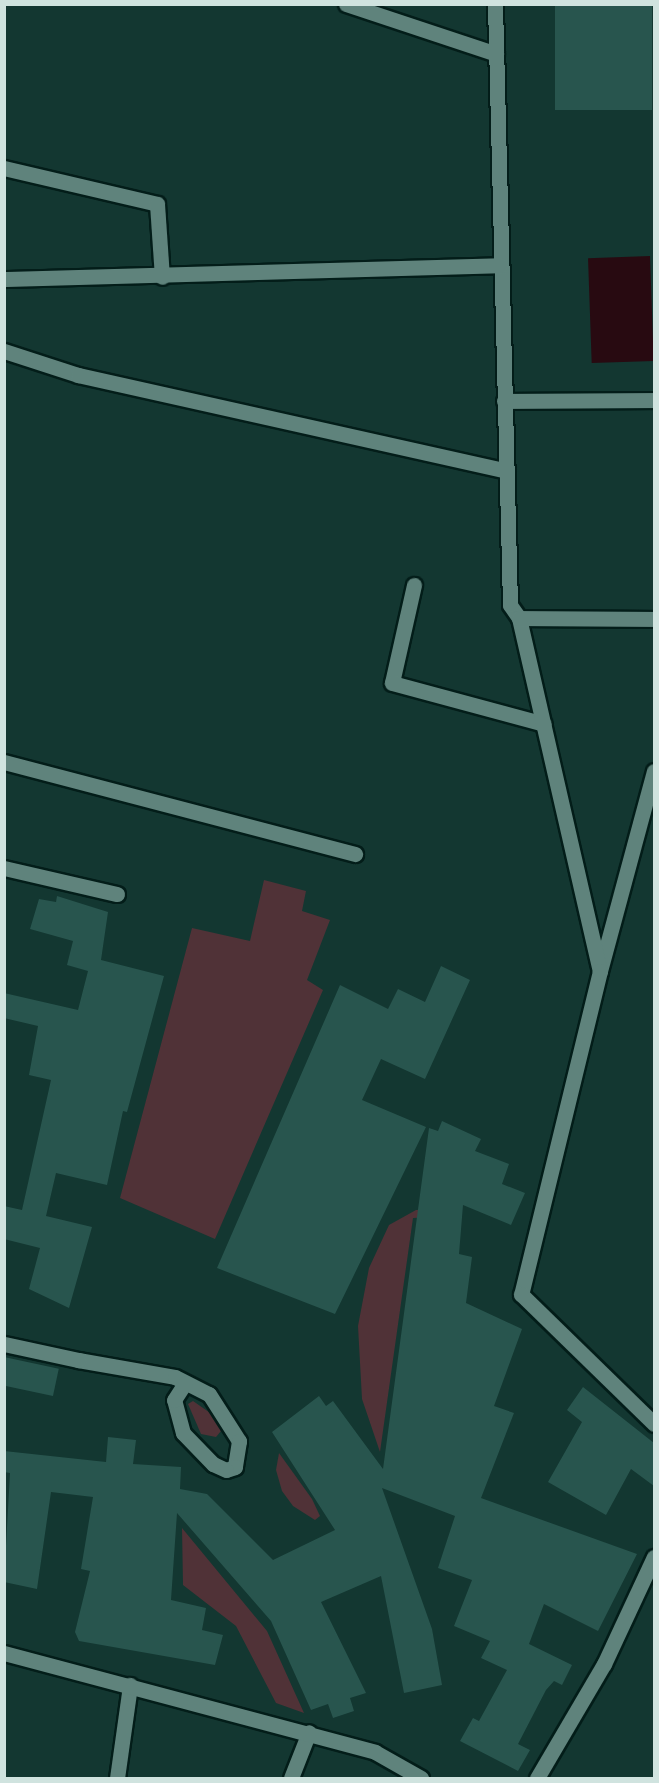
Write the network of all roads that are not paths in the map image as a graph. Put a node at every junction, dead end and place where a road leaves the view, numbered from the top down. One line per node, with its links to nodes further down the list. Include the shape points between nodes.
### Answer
1 (346, 4): 3 (street)
2 (495, 4): 3 (street)
3 (496, 54): 5 (street)
4 (4, 168): 6 (street, via 157,204)
5 (501, 266): 6 (street); 10 (street)
6 (162, 277): 7 (street)
7 (4, 279)
8 (4, 351): 11 (street, via 78,375)
9 (654, 399): 10 (street)
10 (504, 401): 11 (street)
11 (506, 471): 13 (street, via 510,605)
12 (414, 585): 15 (street, via 392,683)
13 (519, 618): 14 (street); 15 (street)
14 (654, 619)
15 (544, 724): 21 (street)
16 (4, 762): 18 (street)
17 (654, 771): 21 (street)
18 (356, 854)
19 (4, 868): 20 (street)
20 (117, 894)
21 (600, 971): 24 (street, via 521,1294)
22 (4, 1344): 23 (street)
23 (185, 1383): 23 (street, via 209,1394 225,1412 239,1441 235,1467 226,1470 213,1464 183,1433 174,1400)
24 (654, 1424)
25 (653, 1564): 32 (street, via 604,1664)
26 (4, 1653): 27 (street)
27 (130, 1685): 28 (street); 29 (street)
28 (309, 1732): 30 (street); 31 (street, via 375,1752)
29 (117, 1779)
30 (291, 1779)
31 (421, 1779)
32 (537, 1779)

